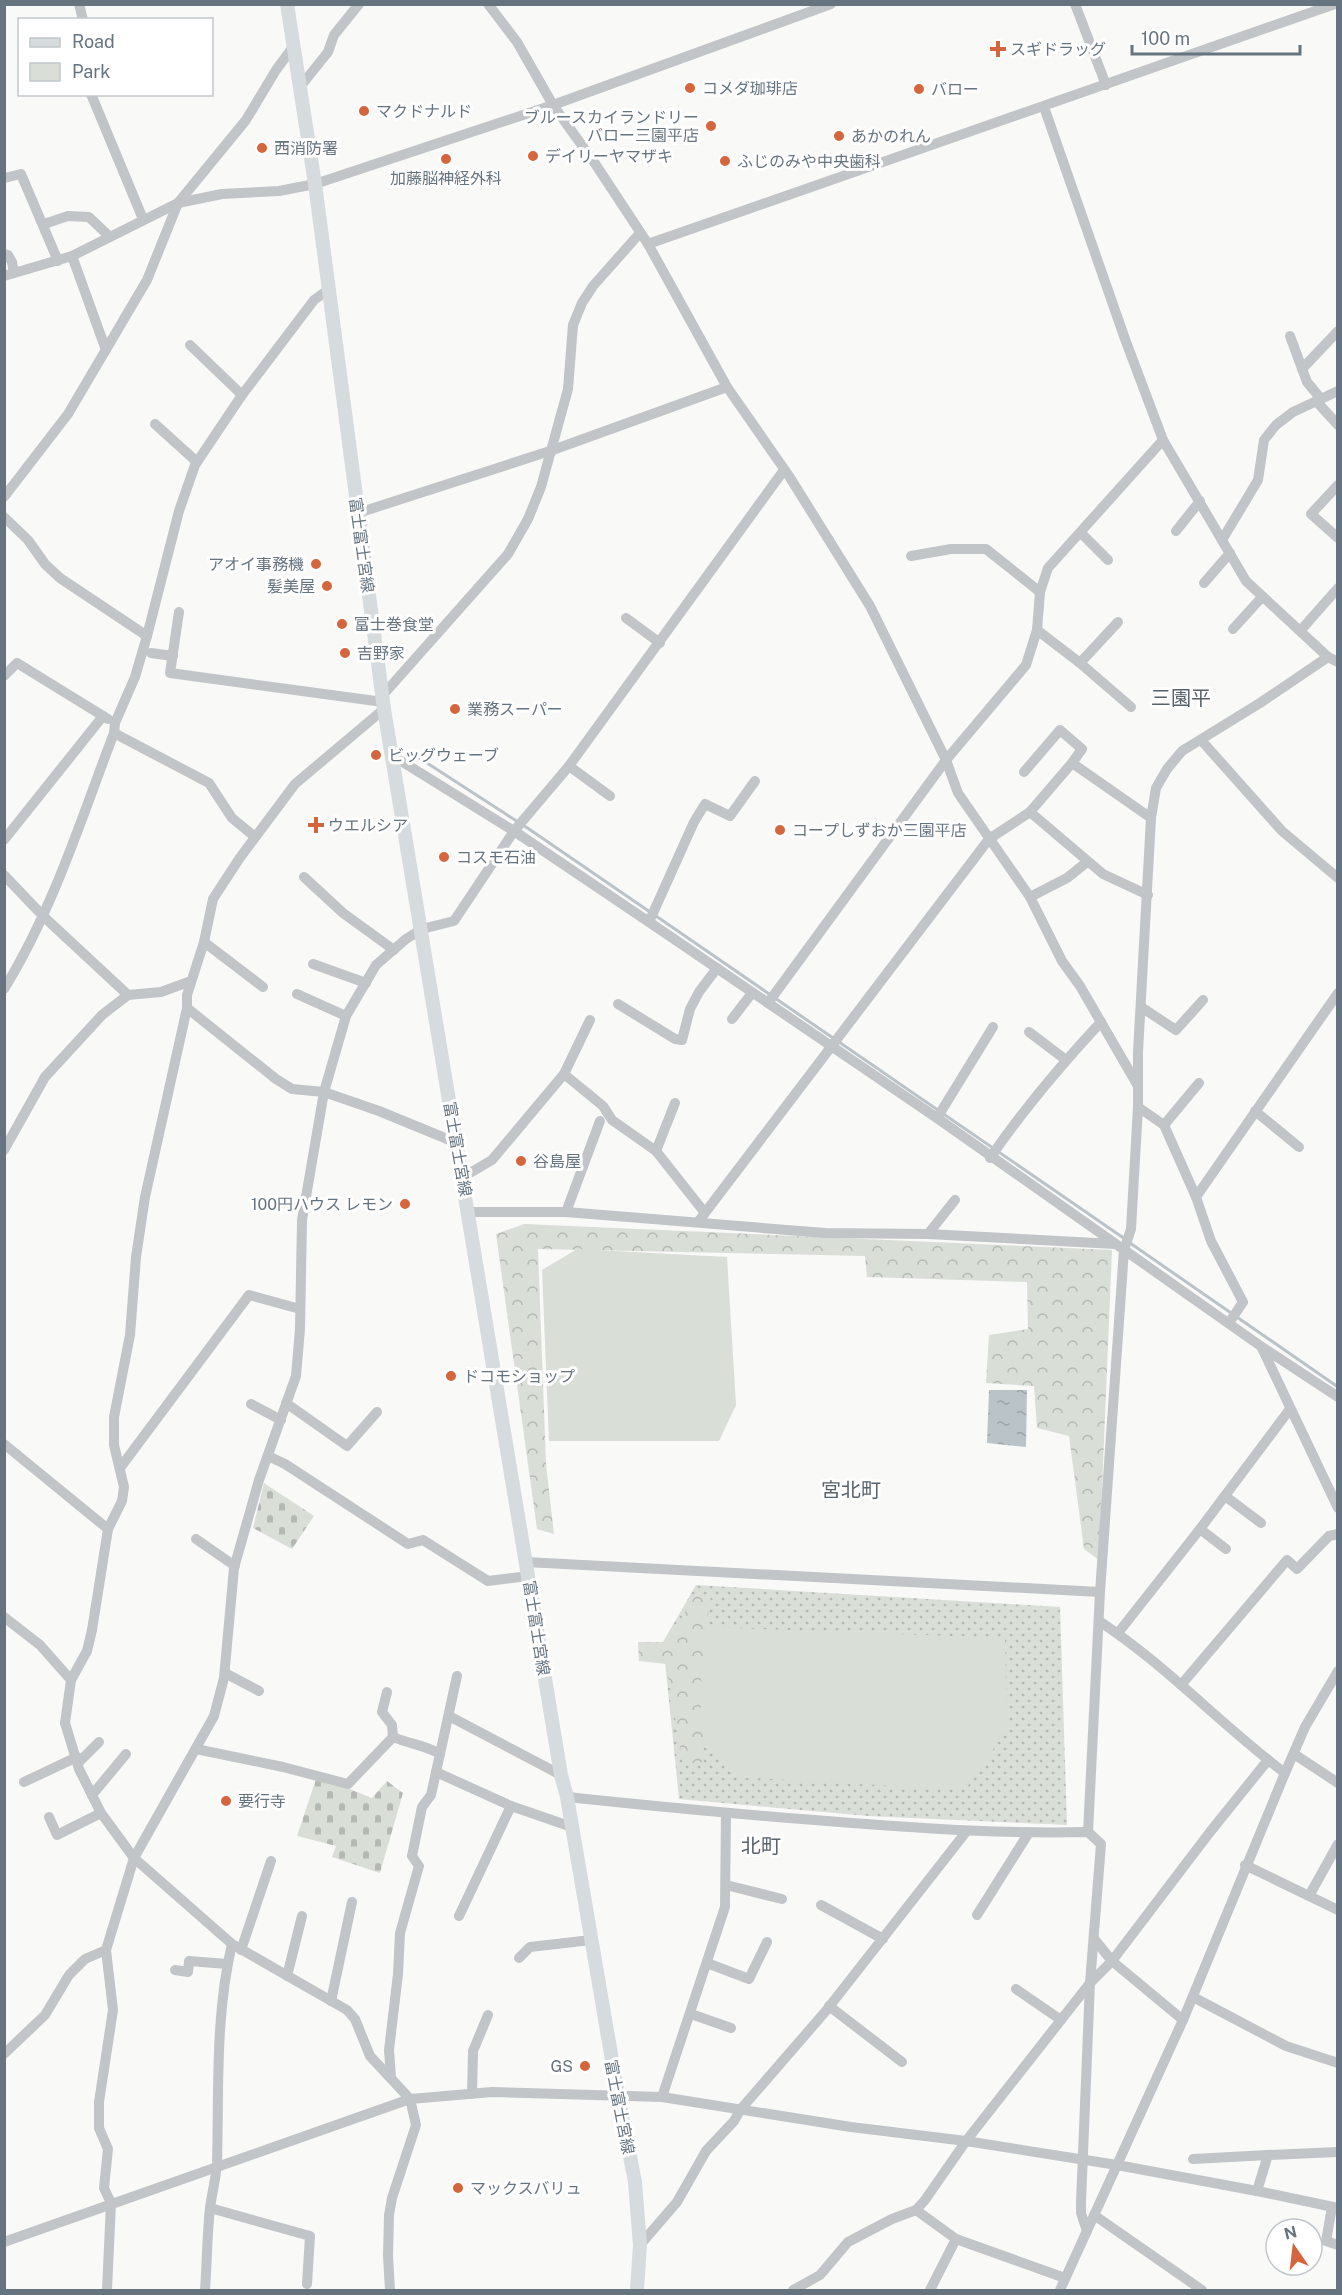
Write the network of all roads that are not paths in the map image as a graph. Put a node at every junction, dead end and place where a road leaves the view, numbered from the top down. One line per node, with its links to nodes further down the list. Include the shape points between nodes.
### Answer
1 (287, 4): 7 (main road, 富士富士宮線)
2 (359, 4): 9 (street)
3 (488, 4): 11 (street, via 518,42)
4 (831, 4): 11 (street)
5 (1075, 4): 8 (street)
6 (1335, 4): 8 (street)
7 (293, 47): 9 (main road, 富士富士宮線); 15 (street, via 246,120)
8 (1106, 85): 12 (street)
9 (300, 87): 14 (main road, 富士富士宮線)
10 (92, 96): 16 (street)
11 (553, 105): 14 (street); 18 (street)
12 (1044, 107): 20 (street); 37 (street)
13 (4, 178): 17 (street, via 21,174)
14 (315, 184): 15 (street); 25 (main road, 富士富士宮線)
15 (178, 202): 16 (street); 29 (street, via 147,280)
16 (143, 219): 19 (street)
17 (44, 224): 19 (street, via 69,216 89,217); 23 (street)
18 (640, 233): 20 (street); 38 (street, via 582,303 573,325 568,390)
19 (109, 236): 22 (street)
20 (648, 244): 31 (street)
21 (4, 254): 24 (street, via 12,262)
22 (72, 256): 23 (street); 29 (street)
23 (58, 261): 24 (street)
24 (9, 275)
25 (328, 290): 33 (street, via 314,300); 44 (main road, 富士富士宮線)
26 (1338, 331): 30 (street)
27 (1290, 336): 30 (street)
28 (190, 345): 33 (street)
29 (106, 350): 42 (street, via 68,414)
30 (1302, 369): 34 (street)
31 (727, 387): 38 (street); 40 (street)
32 (1338, 391): 34 (street)
33 (242, 395): 39 (street)
34 (1318, 400): 36 (street); 49 (street, via 1293,412 1264,440 1258,480)
35 (155, 424): 39 (street)
36 (1338, 425)
37 (1163, 440): 43 (street); 47 (street)
38 (550, 451): 44 (street); 70 (street, via 541,487 508,554)
39 (197, 462): 63 (street, via 178,511)
40 (784, 470): 64 (street); 76 (street, via 870,606)
41 (1338, 484): 48 (street, via 1311,514)
42 (4, 497)
43 (1200, 501): 46 (street); 49 (street)
44 (358, 513): 70 (main road, 富士富士宮線)
45 (4, 517): 63 (street, via 60,578)
46 (1176, 531)
47 (1080, 533): 52 (street); 55 (street, via 1048,568)
48 (1336, 535)
49 (1222, 540): 50 (street)
50 (1230, 554): 53 (street); 56 (street, via 1246,581)
51 (911, 556): 55 (street, via 951,549 986,549)
52 (1108, 560)
53 (1204, 583)
54 (1338, 588): 62 (street)
55 (1041, 592): 61 (street)
56 (1262, 597): 60 (street); 62 (street)
57 (179, 612): 66 (street)
58 (626, 618): 64 (street)
59 (1118, 622): 68 (street)
60 (1233, 629)
61 (1037, 630): 68 (street); 76 (street, via 1026,665)
62 (1301, 630): 67 (street)
63 (147, 636): 73 (street)
64 (660, 642): 78 (street)
65 (151, 653): 66 (street)
66 (173, 656): 70 (street, via 170,673)
67 (1333, 660): 74 (street)
68 (1080, 663): 71 (street)
69 (4, 676): 72 (street, via 17,663)
70 (383, 702): 75 (main road, 富士富士宮線); 85 (street, via 295,784)
71 (1131, 707)
72 (103, 717): 73 (street); 87 (street)
73 (115, 728): 85 (street, via 209,783 232,818); 94 (street)
74 (1202, 740): 83 (street, via 1182,751 1167,769 1156,788); 91 (street, via 1281,831)
75 (393, 756): 84 (street); 96 (main road, 富士富士宮線)
76 (946, 760): 86 (street, via 958,793); 109 (street)
77 (1072, 763): 79 (street, via 1082,749 1060,730); 82 (street); 83 (street)
78 (569, 766): 81 (street); 84 (street)
79 (1024, 772)
80 (755, 781): 95 (street, via 730,816 705,804)
81 (610, 796)
82 (1030, 812): 86 (street); 88 (street)
83 (1151, 818): 92 (street)
84 (518, 826): 95 (street); 96 (street, via 454,921)
85 (255, 837): 97 (street, via 213,899)
86 (989, 839): 93 (street); 120 (street)
87 (4, 840)
88 (1087, 862): 92 (street, via 1103,874); 93 (street, via 1067,878)
89 (4, 875): 94 (street)
90 (304, 877): 98 (street, via 343,913)
91 (1338, 878)
92 (1148, 894): 112 (street)
93 (1030, 897): 117 (street, via 1062,962)
94 (43, 916): 104 (street); 108 (street)
95 (652, 916): 100 (street)
96 (422, 929): 98 (street); 132 (main road, 富士富士宮線)
97 (204, 942): 101 (street); 103 (street)
98 (394, 950): 102 (street, via 376,965)
99 (313, 964): 102 (street)
100 (717, 968): 105 (street); 111 (street, via 690,1009 682,1040)
101 (191, 981): 108 (street, via 161,992); 113 (street)
102 (366, 983): 114 (street)
103 (262, 987)
104 (4, 989)
105 (752, 993): 109 (street); 115 (street)
106 (1338, 993): 128 (street)
107 (297, 994): 114 (street)
108 (128, 995): 134 (street, via 102,1015 45,1077)
109 (771, 999): 120 (street)
110 (1203, 999): 112 (street, via 1176,1030)
111 (618, 1004)
112 (1141, 1006): 124 (street)
113 (187, 1008): 125 (street, via 276,1080 292,1089); 156 (street, via 145,1197 136,1257 130,1335 114,1417 114,1445)
114 (346, 1016): 125 (street)
115 (732, 1019)
116 (590, 1020): 122 (street)
117 (1101, 1022): 121 (street); 124 (street)
118 (993, 1027): 129 (street)
119 (1029, 1032): 121 (street)
120 (833, 1042): 129 (street); 142 (street)
121 (1066, 1060): 136 (street)
122 (564, 1074): 135 (street, via 603,1106 612,1120); 137 (street, via 492,1160)
123 (1199, 1083): 131 (street)
124 (1138, 1086): 127 (street)
125 (324, 1092): 132 (street); 145 (street, via 302,1220)
126 (675, 1103): 135 (street)
127 (1138, 1107): 131 (street); 144 (street, via 1131,1229)
128 (1255, 1111): 133 (street); 138 (street)
129 (939, 1114): 136 (street)
130 (600, 1121): 141 (street)
131 (1164, 1125): 138 (street)
132 (457, 1143): 137 (main road, 富士富士宮線)
133 (1299, 1147)
134 (4, 1150)
135 (657, 1151): 142 (street)
136 (993, 1153): 144 (street)
137 (463, 1178): 140 (main road, 富士富士宮線)
138 (1196, 1197): 146 (street, via 1211,1241 1243,1302)
139 (955, 1200): 143 (street)
140 (469, 1212): 141 (street); 166 (main road, 富士富士宮線)
141 (566, 1212): 142 (street)
142 (702, 1217): 143 (street, via 825,1233)
143 (928, 1234): 144 (street)
144 (1123, 1244): 146 (street); 167 (street)
145 (300, 1309): 149 (street, via 296,1376); 156 (street, via 249,1295)
146 (1233, 1317): 147 (street)
147 (1262, 1347): 148 (street); 151 (street)
148 (1338, 1398)
149 (286, 1403): 152 (street, via 347,1446); 153 (street)
150 (251, 1404): 153 (street)
151 (1290, 1409): 157 (street); 158 (street)
152 (376, 1412)
153 (281, 1420): 155 (street)
154 (4, 1444): 160 (street)
155 (268, 1456): 165 (street); 166 (street, via 408,1544 423,1540 488,1581)
156 (120, 1468): 160 (street, via 122,1501)
157 (1225, 1496): 159 (street); 161 (street)
158 (1338, 1509)
159 (1261, 1523)
160 (108, 1529): 174 (street, via 87,1652)
161 (1200, 1529): 164 (street); 170 (street)
162 (1338, 1534): 175 (street, via 1329,1536 1297,1569 1287,1560)
163 (196, 1539): 165 (street)
164 (1226, 1549)
165 (234, 1566): 172 (street)
166 (527, 1569): 167 (street); 189 (main road, 富士富士宮線)
167 (1100, 1592): 169 (street)
168 (4, 1617): 174 (street, via 40,1645)
169 (1099, 1621): 170 (street); 200 (street)
170 (1118, 1633): 175 (street)
171 (1338, 1671): 184 (street)
172 (225, 1673): 176 (street); 181 (street, via 214,1716)
173 (457, 1676): 178 (street)
174 (71, 1680): 185 (street, via 65,1723)
175 (1181, 1685): 186 (street)
176 (259, 1691)
177 (387, 1692): 179 (street, via 382,1712 392,1725)
178 (449, 1716): 183 (street); 189 (street)
179 (393, 1737): 181 (street, via 348,1784); 183 (street)
180 (99, 1742): 185 (street)
181 (196, 1749): 203 (street)
182 (126, 1754): 192 (street)
183 (440, 1754): 187 (street)
184 (1294, 1754): 188 (street); 191 (street)
185 (77, 1760): 190 (street); 192 (street)
186 (1269, 1760): 188 (street); 222 (street)
187 (436, 1772): 194 (street); 240 (street, via 432,1795 422,1807 412,1856 419,1866 400,1933 389,2050)
188 (1285, 1773): 205 (street)
189 (561, 1775): 193 (main road, 富士富士宮線)
190 (24, 1782)
191 (1338, 1783)
192 (92, 1795): 195 (street)
193 (567, 1797): 196 (street); 198 (main road, 富士富士宮線)
194 (511, 1806): 198 (street); 214 (street)
195 (101, 1813): 197 (street, via 57,1835); 203 (street)
196 (726, 1813): 199 (street); 206 (street)
197 (49, 1817)
198 (572, 1827): 216 (main road, 富士富士宮線)
199 (966, 1832): 201 (street); 215 (street)
200 (1088, 1832): 201 (street); 217 (street, via 1101,1844)
201 (1028, 1834): 212 (street)
202 (1338, 1844): 207 (street)
203 (134, 1858): 219 (street); 220 (street)
204 (271, 1861): 219 (street)
205 (1245, 1865): 207 (street); 229 (street)
206 (726, 1884): 208 (street); 223 (street, via 724,1907)
207 (1309, 1896): 211 (street)
208 (782, 1899)
209 (352, 1902): 230 (street)
210 (821, 1905): 215 (street)
211 (1338, 1910)
212 (977, 1915)
213 (302, 1916): 226 (street)
214 (459, 1916)
215 (883, 1939): 231 (street)
216 (591, 1940): 221 (street, via 530,1947); 242 (main road, 富士富士宮線)
217 (1095, 1940): 222 (street); 227 (street)
218 (767, 1942): 223 (street, via 748,1979)
219 (236, 1947): 224 (street); 226 (street)
220 (106, 1950): 237 (street, via 85,1959 69,1975 45,2015); 254 (street, via 113,2010 99,2102 99,2128 108,2149 104,2188)
221 (519, 1958)
222 (1112, 1961): 227 (street); 235 (street)
223 (707, 1963): 232 (street)
224 (227, 1964): 225 (street, via 189,1961 188,1972); 252 (street, via 216,2081)
225 (175, 1970)
226 (286, 1976): 230 (street)
227 (1090, 1983): 234 (street); 250 (street)
228 (1016, 1989): 234 (street)
229 (1193, 1997): 235 (street); 239 (street, via 1286,2046)
230 (331, 2001): 240 (street, via 355,2019 370,2056)
231 (829, 2006): 238 (street); 245 (street)
232 (691, 2014): 236 (street); 243 (street)
233 (488, 2015): 241 (street, via 473,2051)
234 (1061, 2020): 246 (street)
235 (1183, 2020): 251 (street)
236 (731, 2028)
237 (4, 2054)
238 (902, 2062)
239 (1338, 2063)
240 (392, 2077): 244 (street)
241 (472, 2094): 242 (street); 244 (street)
242 (618, 2095): 243 (street); 262 (main road, 富士富士宮線, via 635,2182)
243 (662, 2097): 245 (street)
244 (410, 2099): 252 (street); 269 (street, via 416,2125 389,2215)
245 (741, 2109): 246 (street); 262 (street, via 706,2151 677,2202)
246 (966, 2141): 250 (street); 257 (street)
247 (1338, 2152): 248 (street)
248 (1268, 2155): 249 (street); 253 (street)
249 (1193, 2159)
250 (1083, 2160): 251 (street); 259 (street, via 1081,2213)
251 (1118, 2164): 253 (street); 258 (street)
252 (217, 2166): 254 (street); 255 (street)
253 (1257, 2191): 256 (street)
254 (111, 2203): 261 (street); 267 (street)
255 (210, 2208): 265 (street, via 310,2236); 268 (street)
256 (1335, 2208): 263 (street, via 1326,2241)
257 (916, 2210): 260 (street); 271 (street, via 848,2242 820,2275)
258 (1094, 2215): 259 (street); 266 (street)
259 (1087, 2231): 264 (street)
260 (957, 2239): 264 (street); 272 (street)
261 (4, 2242)
262 (640, 2245): 270 (main road, 富士富士宮線)
263 (1338, 2245)
264 (1065, 2278): 273 (street)
265 (307, 2284)
266 (1197, 2289)
267 (107, 2290)
268 (205, 2290)
269 (390, 2290)
270 (637, 2290)
271 (793, 2290)
272 (930, 2290)
273 (1060, 2290)

